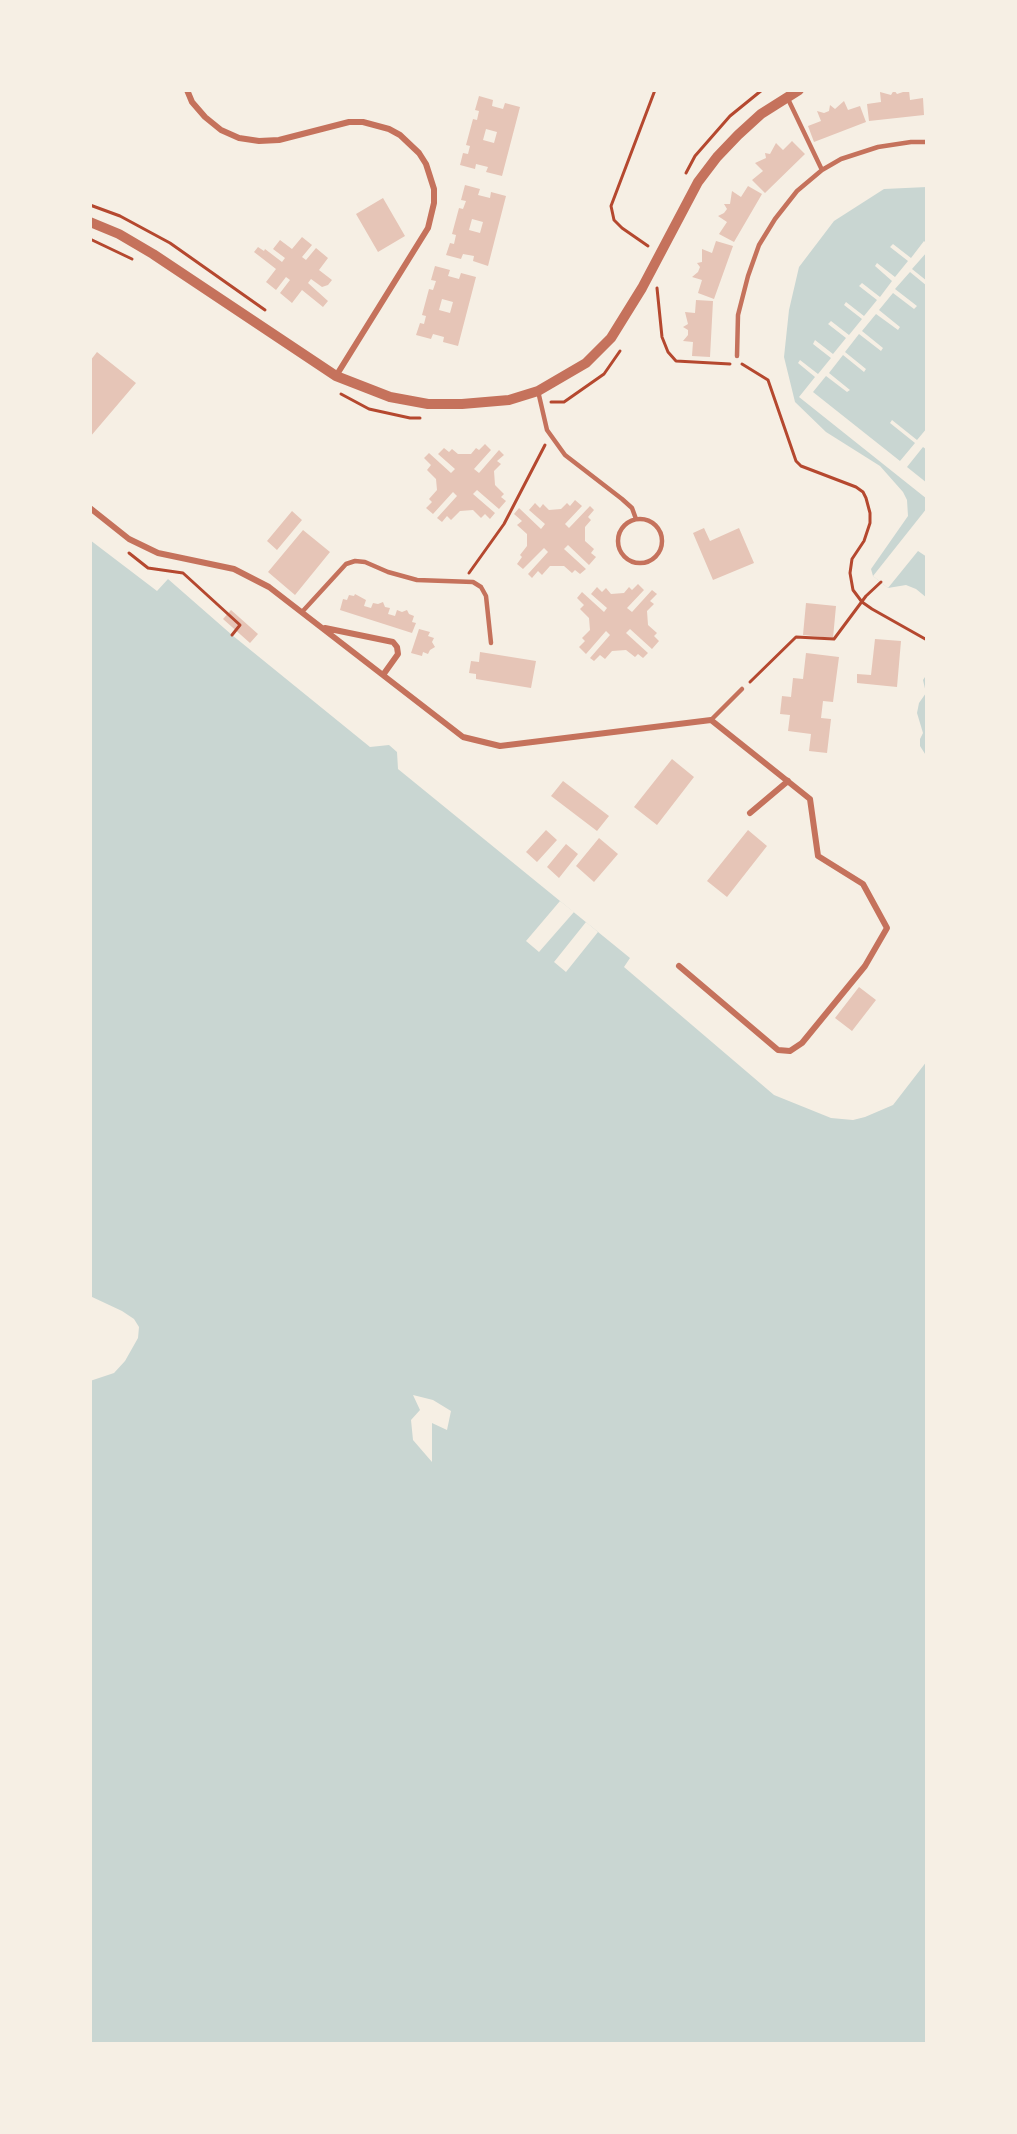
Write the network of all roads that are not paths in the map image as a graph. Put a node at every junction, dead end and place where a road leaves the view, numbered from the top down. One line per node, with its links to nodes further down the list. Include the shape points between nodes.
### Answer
1 (186, 90): 8 (street, via 205,117 239,138 279,140 363,122 400,135 426,164 435,202 429,228)
2 (799, 90): 3 (street)
3 (786, 97): 5 (lane); 9 (street, via 738,135 698,182 611,338 586,363)
4 (927, 142): 5 (lane, via 878,147)
5 (822, 170): 7 (lane, via 797,190 759,245 738,315)
6 (90, 222): 8 (street, via 153,254)
7 (737, 356)
8 (336, 376): 9 (street, via 390,397 429,404)
9 (540, 397): 11 (lane, via 547,430 565,455 632,508)
10 (90, 508): 12 (street, via 129,539 158,553 234,570 269,587)
11 (636, 519): 11 (lane, via 652,522 662,542 657,556 643,563 624,557 617,544 620,531)
12 (302, 612): 13 (street); 14 (lane, via 346,564 365,562 417,580 463,580 481,587 486,596)
13 (321, 627): 15 (street); 15 (street, via 393,642 398,654)
14 (491, 643)
15 (383, 675): 17 (street, via 463,737 500,746)
16 (742, 689): 17 (lane)
17 (711, 720): 18 (street)
18 (788, 781): 19 (street); 20 (street, via 810,799 818,856 863,884 887,928 865,966 802,1043 790,1051 778,1050)
19 (750, 813)
20 (679, 966)

